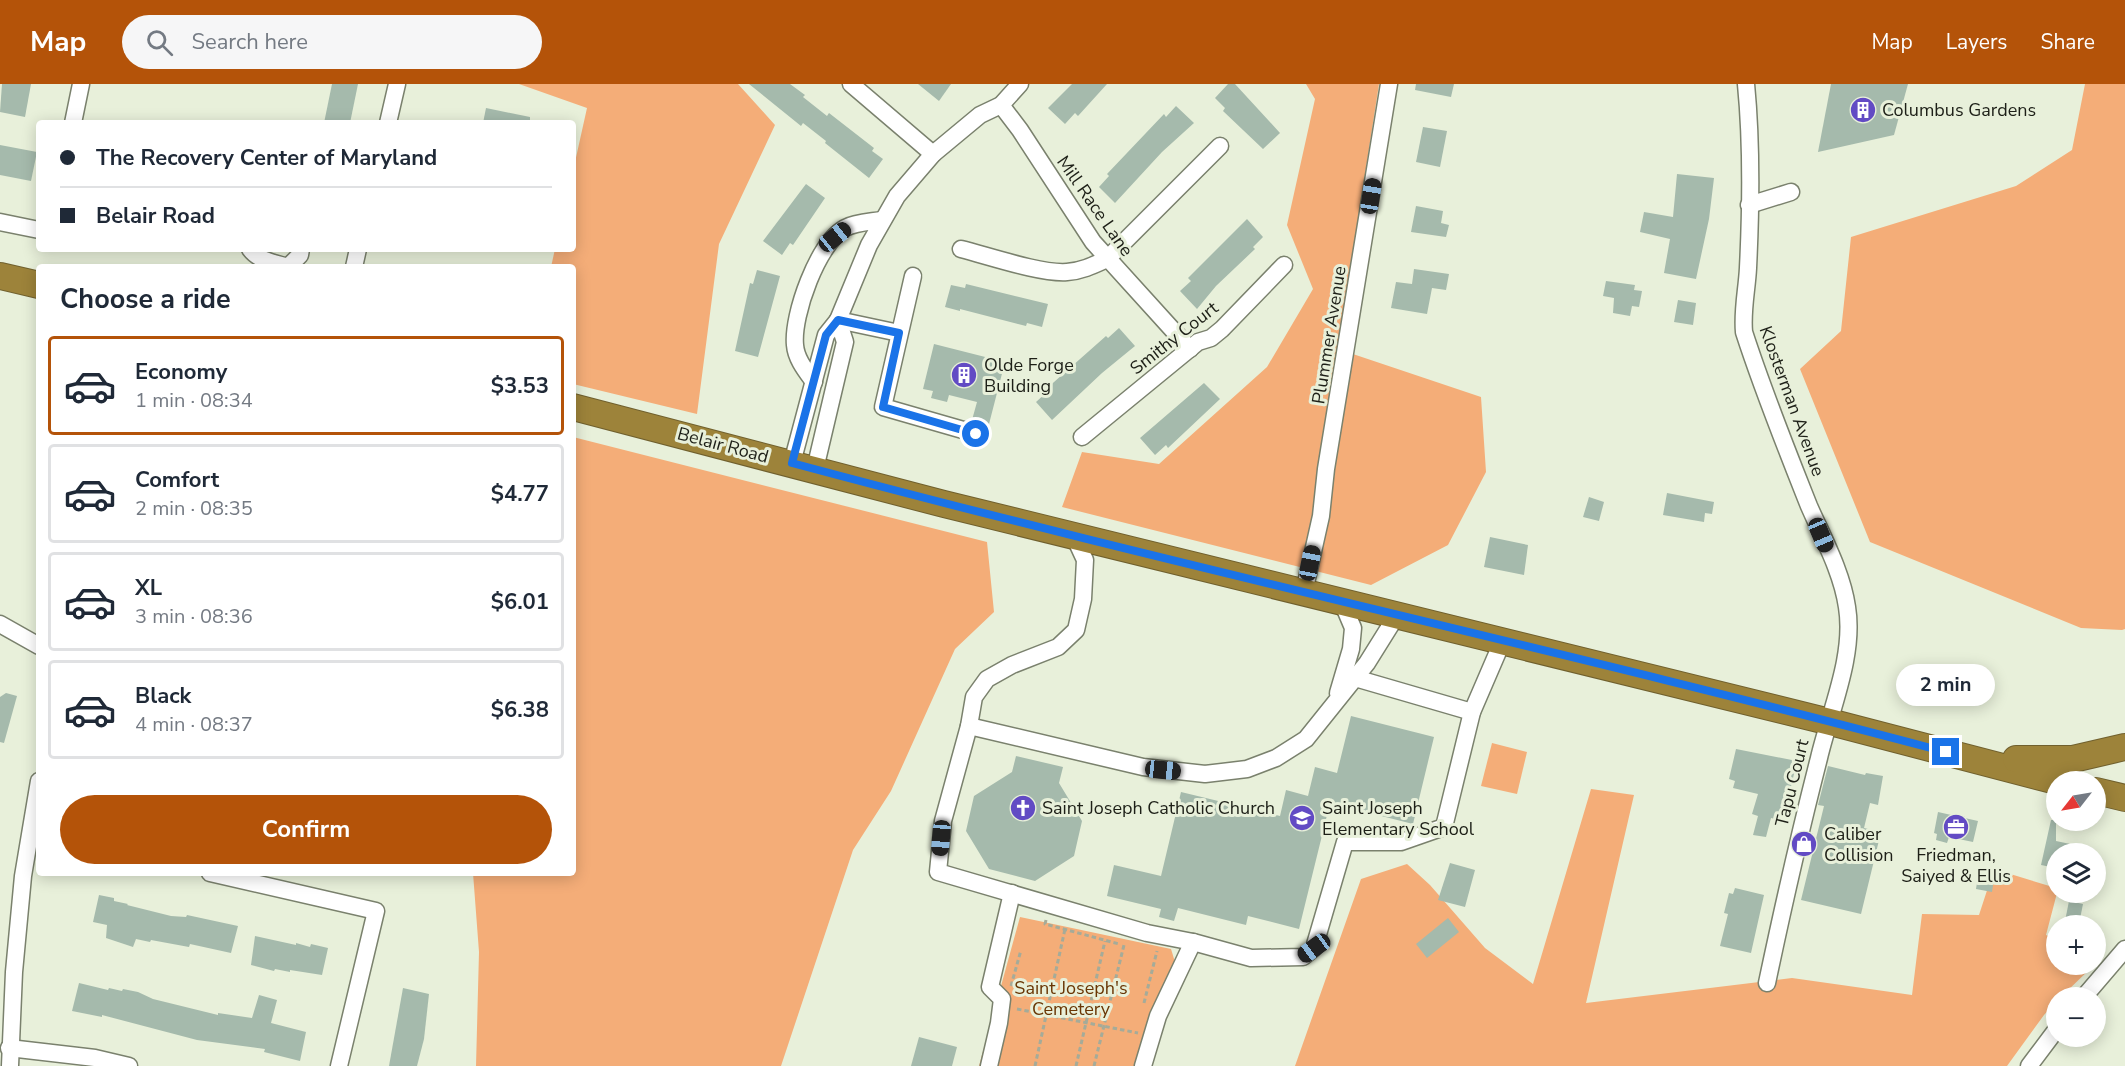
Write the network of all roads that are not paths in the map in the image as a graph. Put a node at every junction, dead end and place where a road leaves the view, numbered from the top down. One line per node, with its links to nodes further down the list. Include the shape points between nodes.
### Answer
1 (81, 84): 8 (street)
2 (397, 84): 9 (street)
3 (852, 84): 11 (street)
4 (1020, 84): 7 (street)
5 (1389, 84): 36 (street, Plummer Avenue, via 1321,516)
6 (1746, 84): 13 (street, Klosterman Avenue)
7 (1001, 105): 11 (street, via 980,115); 20 (street, Mill Race Lane)
8 (74, 120)
9 (389, 120)
10 (1220, 146): 20 (street)
11 (933, 154): 14 (street)
12 (1791, 192): 13 (street)
13 (1749, 205): 45 (street, Klosterman Avenue, via 1744,332 1848,608 1847,640)
14 (882, 220): 27 (street); 30 (street, via 844,229 819,258 795,327 795,347)
15 (0, 222): 16 (street)
16 (36, 229)
17 (962, 249): 20 (street, via 1051,272 1088,268)
18 (252, 252): 21 (street)
19 (300, 252): 22 (street)
20 (1107, 259): 29 (street, Mill Race Lane)
21 (276, 264)
22 (291, 264)
23 (1284, 265): 29 (street, Smithy Court, via 1222,329)
24 (0, 276): 26 (highway)
25 (913, 276): 28 (street)
26 (36, 284)
27 (838, 320): 28 (street); 30 (street, via 826,335); 34 (street, via 845,342)
28 (899, 333): 32 (street, via 883,407)
29 (1190, 349): 33 (street, Smithy Court)
30 (814, 382): 34 (street)
31 (576, 408): 34 (highway, Belair Road)
32 (976, 434)
33 (1082, 437)
34 (804, 466): 35 (highway, Belair Road)
35 (1073, 534): 36 (highway, Belair Road); 46 (street, via 1085,560 1076,630 1058,647 987,679 974,697)
36 (1304, 592): 37 (highway, Belair Road)
37 (1342, 602): 38 (highway, Belair Road); 43 (street, via 1353,628 1351,650)
38 (1397, 615): 40 (highway, Belair Road); 42 (street)
39 (0, 624): 41 (street)
40 (1503, 640): 44 (street); 45 (highway, Belair Road)
41 (36, 644)
42 (1355, 678): 43 (street); 44 (street)
43 (1336, 700): 46 (street, via 1306,739 1276,758 1247,769 1205,774 1143,767)
44 (1472, 712): 56 (street, via 1444,826 1401,842 1345,842 1314,948 1303,957 1251,958)
45 (1830, 722): 48 (highway, Belair Road); 58 (street, Tapu Court, via 1794,855)
46 (969, 726): 55 (street, via 943,821 938,872)
47 (2125, 747): 48 (highway, via 2073,759)
48 (1969, 758): 49 (highway, Belair Road)
49 (2046, 778)
50 (2106, 793): 51 (highway)
51 (2125, 798)
52 (36, 812): 53 (street)
53 (34, 833): 61 (street, via 14,972)
54 (223, 876): 64 (street, via 376,911)
55 (1012, 893): 56 (street, via 1147,933); 65 (street, via 990,987 1002,999)
56 (1193, 942): 66 (street, via 1158,1016)
57 (2125, 949): 59 (street)
58 (1767, 983)
59 (2092, 987)
60 (2046, 1043): 67 (street)
61 (9, 1048): 62 (street); 63 (street)
62 (10, 1066)
63 (129, 1066)
64 (339, 1066)
65 (989, 1066)
66 (1143, 1066)
67 (2029, 1066)

